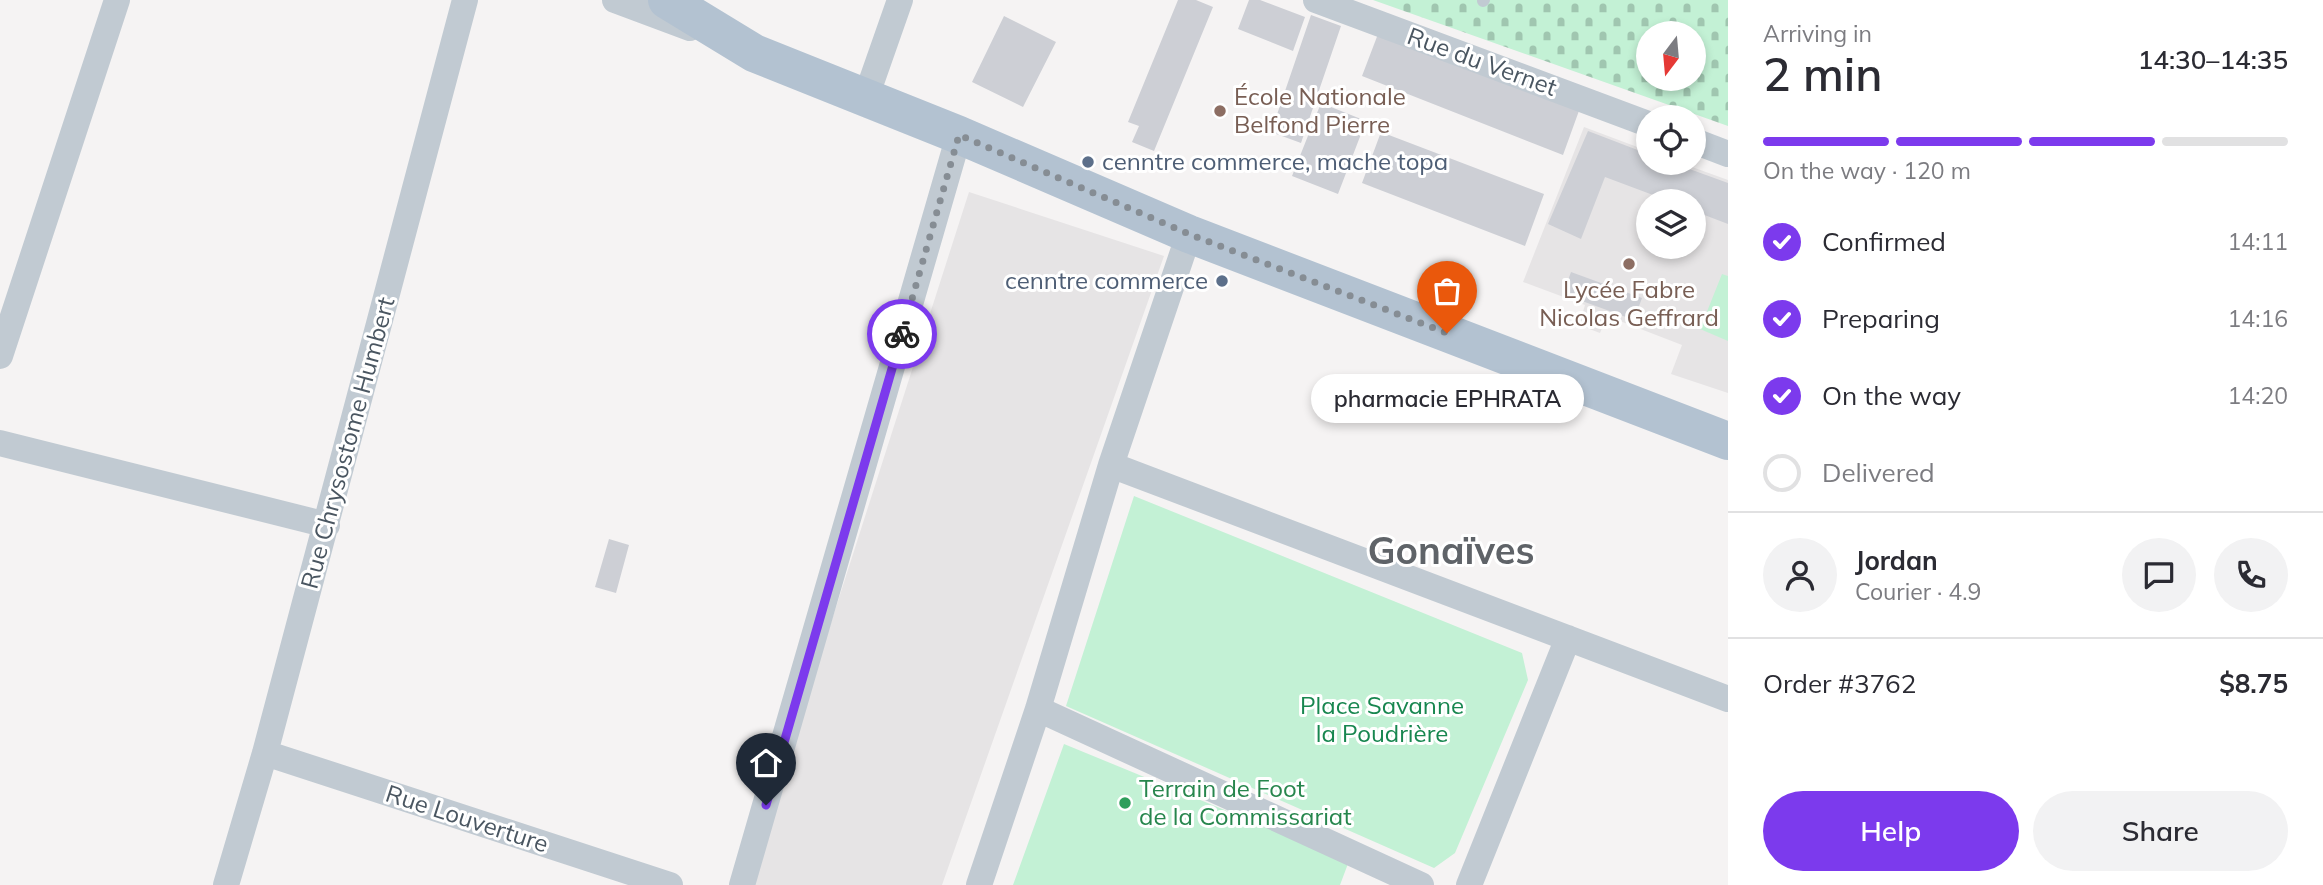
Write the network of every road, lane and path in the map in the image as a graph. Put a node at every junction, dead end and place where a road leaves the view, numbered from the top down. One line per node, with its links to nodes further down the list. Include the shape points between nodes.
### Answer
1 (117, 0): 14 (street)
2 (464, 0): 19 (street, Rue Chrysostome Humbert)
3 (615, 0): 7 (street)
4 (667, 0): 7 (main road)
5 (900, 0): 8 (street)
6 (1316, 0): 9 (street, Rue du Vernet)
7 (754, 53): 8 (main road)
8 (866, 97): 10 (main road)
9 (1636, 120)
10 (959, 135): 13 (main road); 26 (street)
11 (1706, 146): 12 (street)
12 (1728, 154)
13 (1189, 234): 15 (main road); 18 (street)
14 (0, 356)
15 (1716, 437): 17 (main road)
16 (0, 443): 19 (street)
17 (1728, 462)
18 (1111, 465): 20 (street); 22 (street)
19 (327, 525): 23 (street, Rue Chrysostome Humbert)
20 (1568, 638): 21 (street); 29 (street)
21 (1728, 699)
22 (1038, 709): 27 (street); 28 (street)
23 (265, 753): 24 (street, Rue Chrysostome Humbert); 25 (street, Rue Louverture)
24 (226, 885)
25 (670, 885)
26 (742, 885)
27 (979, 885)
28 (1421, 885)
29 (1469, 885)

